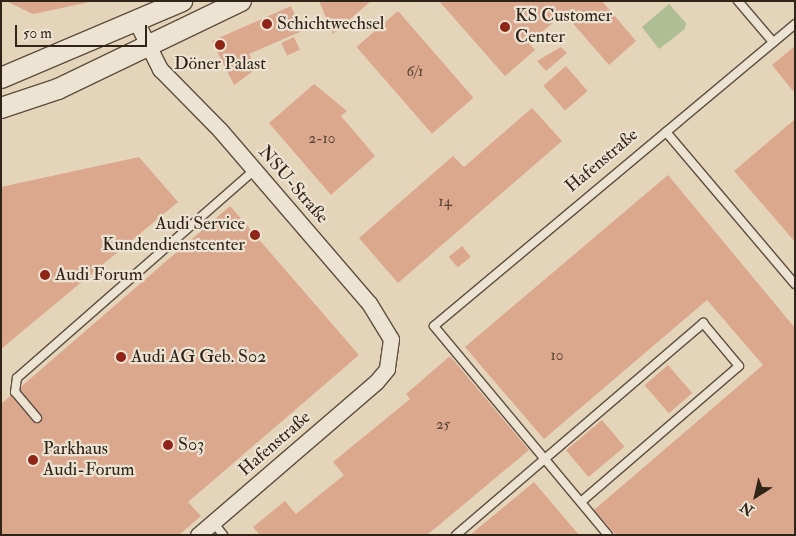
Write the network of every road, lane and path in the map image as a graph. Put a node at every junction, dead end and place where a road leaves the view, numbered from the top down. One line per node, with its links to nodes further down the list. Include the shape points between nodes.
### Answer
1 (182, 1): 4 (main road)
2 (241, 1): 7 (main road)
3 (738, 1): 6 (lane)
4 (136, 21): 7 (street, NSU-Straße); 8 (main road)
5 (795, 24): 6 (lane, Hafenstraße)
6 (773, 42): 12 (lane, Hafenstraße)
7 (147, 44): 11 (main road, via 58,89); 13 (street, NSU-Straße, via 160,70)
8 (47, 62): 9 (main road); 10 (main road)
9 (1, 66)
10 (1, 78)
11 (1, 108)
12 (666, 132): 14 (lane); 17 (lane, Hafenstraße, via 434,326)
13 (255, 170): 15 (street, NSU-Straße, via 386,326 392,354); 16 (lane, via 17,378 15,392)
14 (795, 284)
15 (376, 382): 19 (street, Hafenstraße)
16 (37, 418)
17 (544, 458): 18 (lane); 18 (lane, via 703,323 739,366); 22 (lane)
18 (581, 502): 23 (lane)
19 (213, 522): 20 (street, Hafenstraße); 21 (lane)
20 (198, 535)
21 (223, 535)
22 (456, 535)
23 (608, 535)

